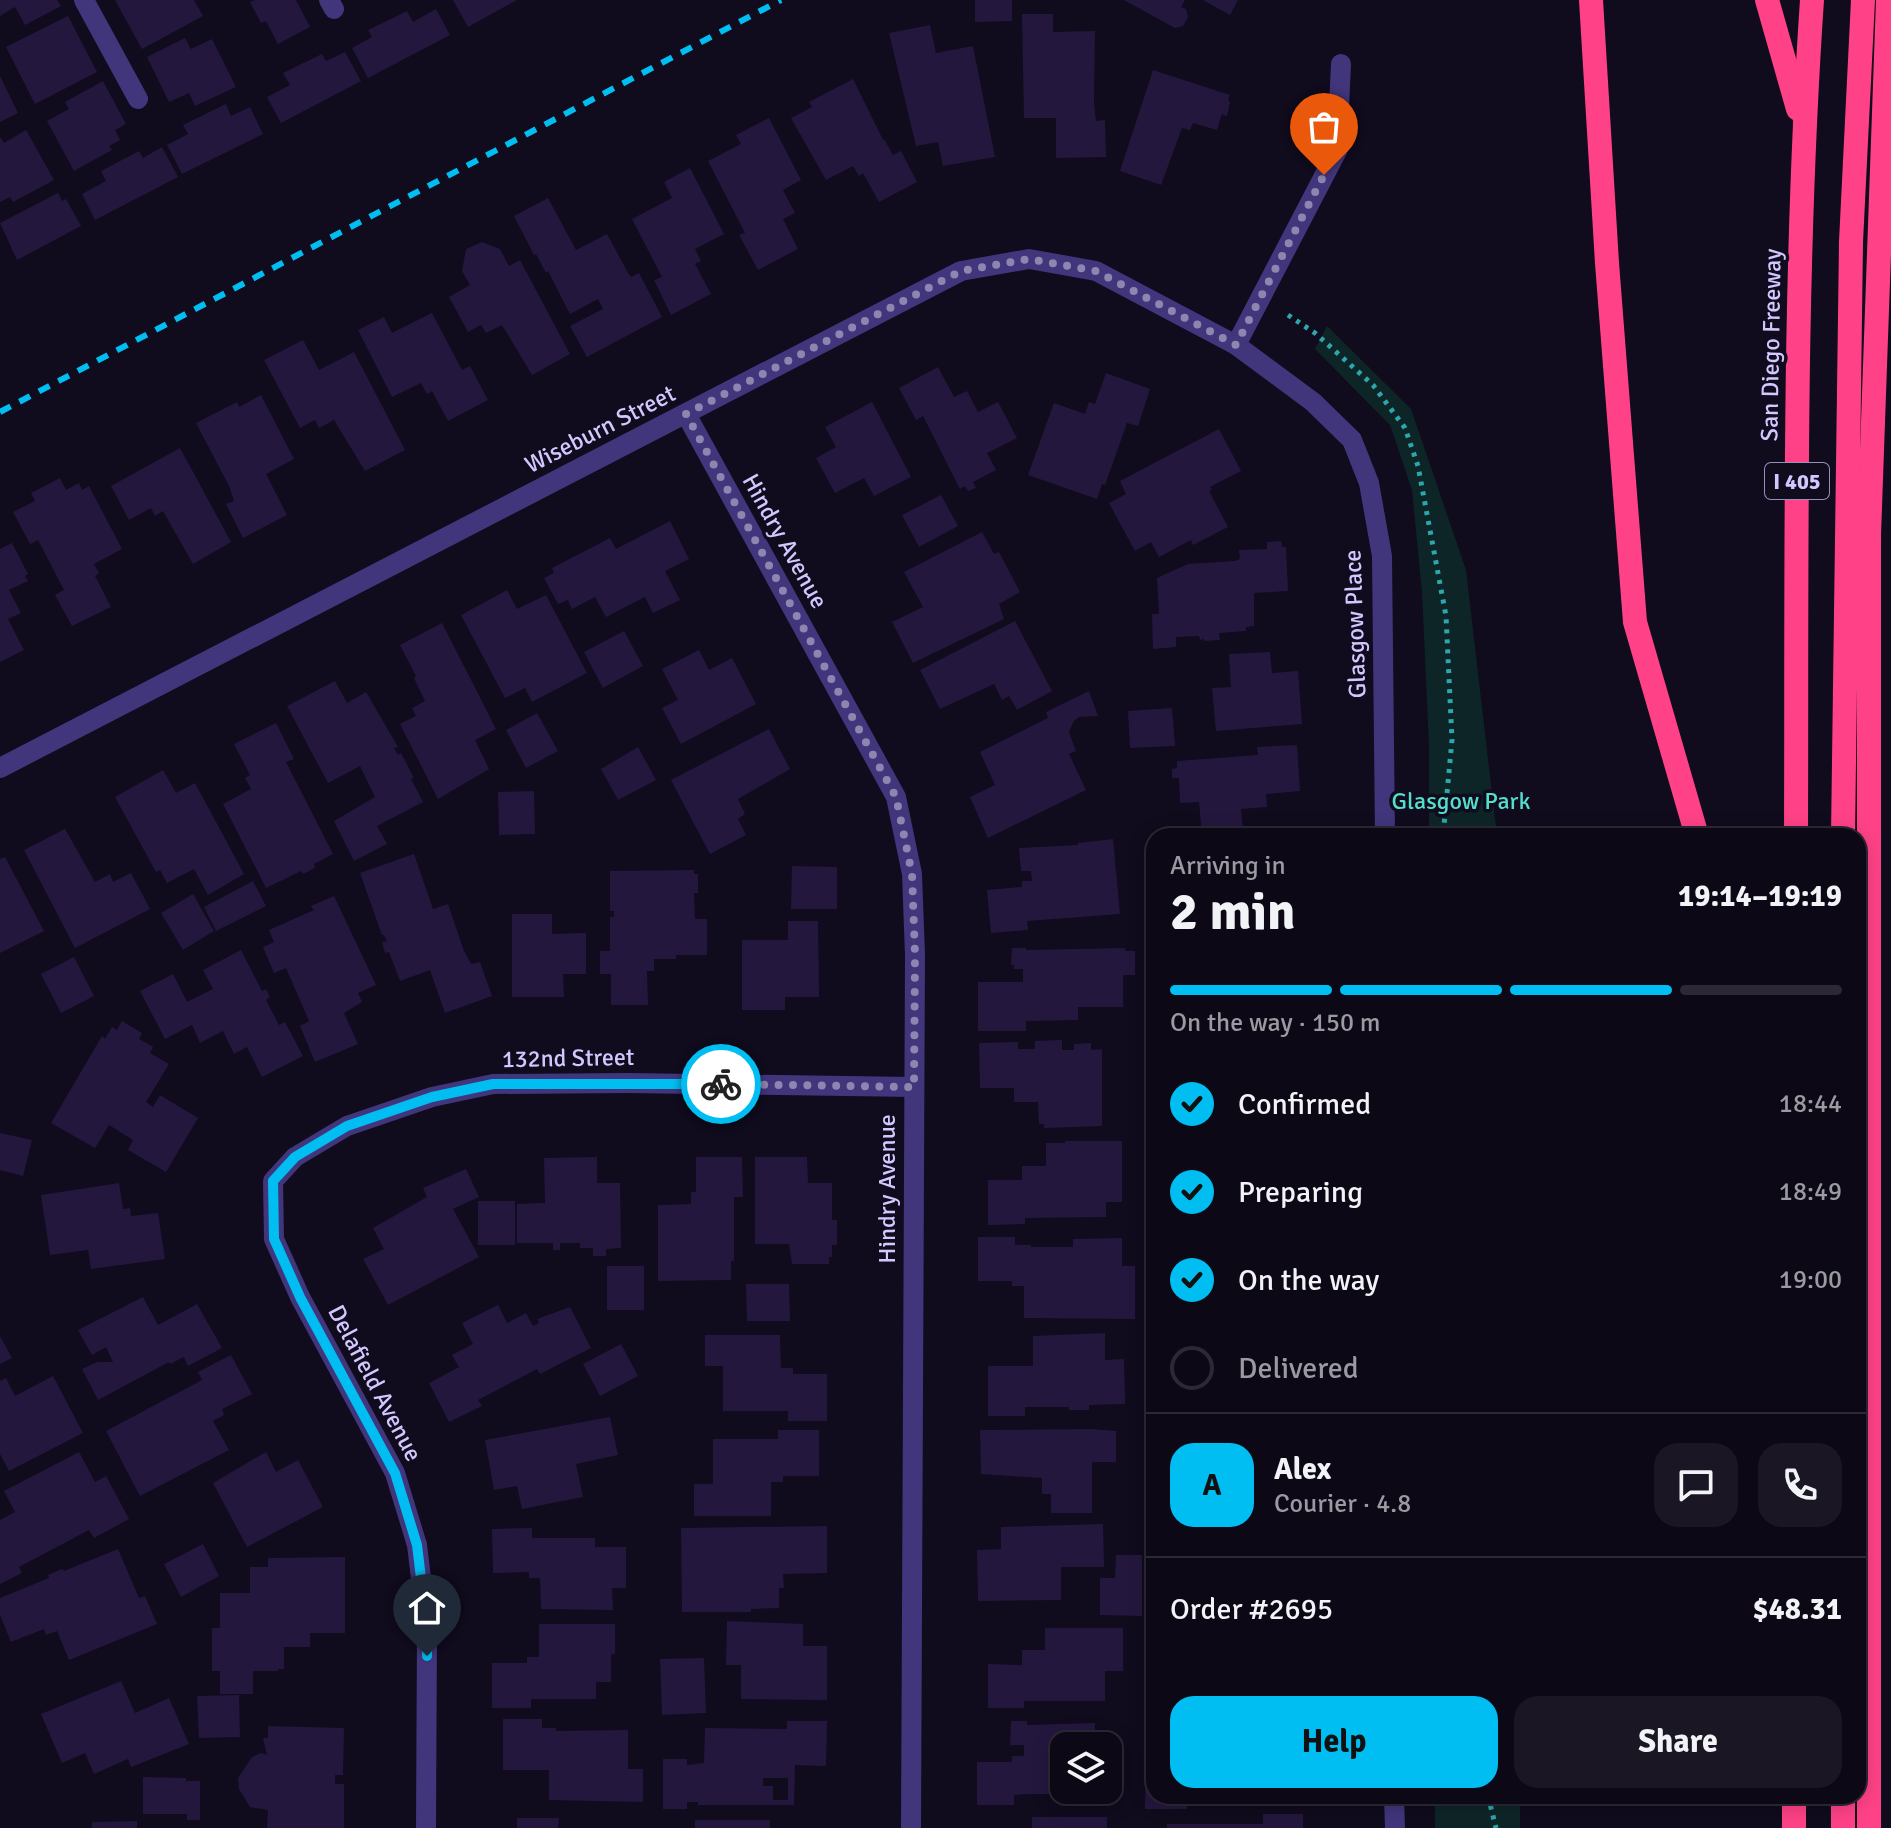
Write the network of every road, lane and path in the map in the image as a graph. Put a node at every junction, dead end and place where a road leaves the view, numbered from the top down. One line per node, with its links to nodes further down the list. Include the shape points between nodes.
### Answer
1 (84, 0): 8 (street)
2 (1591, 0): 14 (highway, via 1635,622)
3 (1767, 0): 9 (highway)
4 (1812, 0): 9 (highway, San Diego Freeway / I 405)
5 (1863, 0): 16 (highway, via 1851,258)
6 (1888, 0): 29 (highway, via 1869,535)
7 (1341, 64): 10 (street, via 1337,151)
8 (138, 99)
9 (1803, 127): 15 (highway, San Diego Freeway / I 405)
10 (1236, 345): 11 (street, Wiseburn Street, via 1096,271 1029,259 961,271); 13 (street, Glasgow Place, via 1313,402 1352,440 1369,483 1382,556)
11 (686, 414): 12 (street, Wiseburn Street); 17 (street, Hindry Avenue, via 896,797 912,874)
12 (0, 768)
13 (1385, 828)
14 (1695, 828)
15 (1796, 828)
16 (1843, 828)
17 (914, 1087): 18 (street, 132nd Street, via 493,1084 432,1097 347,1126 295,1157 280,1173 273,1181); 24 (street, Hindry Avenue)
18 (273, 1206): 23 (street, Delafield Avenue, via 274,1239 395,1473 417,1545 427,1628)
19 (1394, 1804): 25 (street)
20 (1490, 1804): 26 (path)
21 (1794, 1804): 27 (highway)
22 (1843, 1804): 28 (highway)
23 (426, 1828)
24 (911, 1828)
25 (1395, 1828)
26 (1496, 1828)
27 (1794, 1828)
28 (1843, 1828)
29 (1869, 1828)

